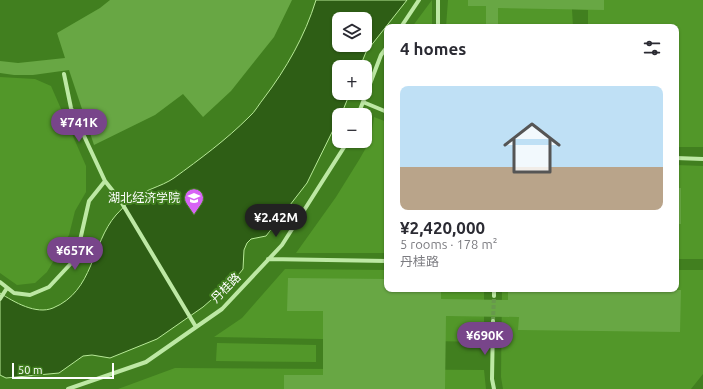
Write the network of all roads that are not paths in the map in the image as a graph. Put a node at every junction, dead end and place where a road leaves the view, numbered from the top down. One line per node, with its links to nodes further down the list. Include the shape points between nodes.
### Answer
1 (420, 0): 3 (street)
2 (438, 0): 4 (street)
3 (403, 24)
4 (438, 24)
5 (384, 51): 7 (street)
6 (64, 74): 13 (street, via 71,108)
7 (363, 102): 8 (street); 9 (street)
8 (361, 108)
9 (384, 111)
10 (344, 148): 14 (street, 丹桂路, via 282,245)
11 (679, 158): 12 (street)
12 (703, 158)
13 (105, 181): 17 (street, via 89,201 76,258 49,287 30,294); 22 (street, via 120,200)
14 (268, 259): 15 (street); 22 (street, 丹桂路, via 222,308)
15 (384, 261)
16 (0, 282): 17 (street)
17 (6, 290): 20 (street)
18 (494, 292): 19 (street)
19 (494, 296)
20 (0, 299)
21 (493, 320): 24 (street)
22 (196, 327): 23 (street, 丹桂路, via 146,362)
23 (68, 389)
24 (494, 389)

